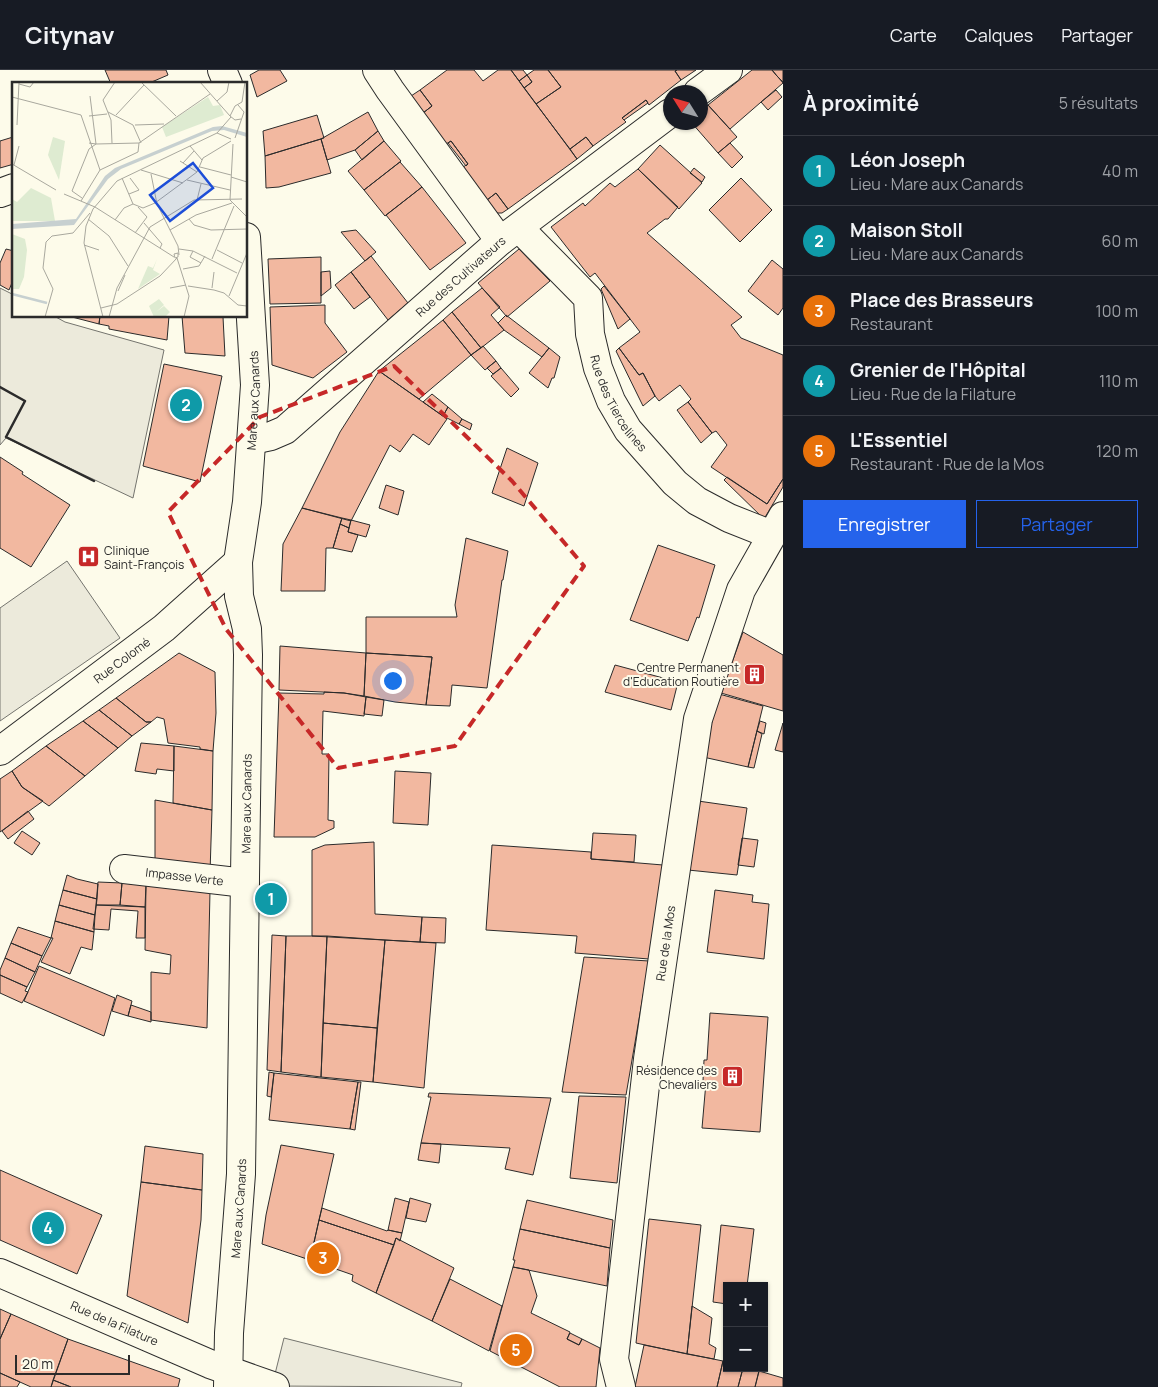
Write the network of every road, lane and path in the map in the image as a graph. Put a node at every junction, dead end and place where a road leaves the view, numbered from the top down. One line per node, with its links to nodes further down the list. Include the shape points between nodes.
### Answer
1 (222, 70): 4 (street)
2 (377, 70): 9 (street, Rue des Tiercelines, via 395,98)
3 (728, 70): 5 (street)
4 (227, 82)
5 (708, 85)
6 (663, 118): 9 (street, Rue des Cultivateurs)
7 (12, 189): 8 (street)
8 (0, 193)
9 (510, 234): 11 (street, Rue des Cultivateurs, via 285,430); 12 (street, Rue des Tiercelines, via 588,298 590,334 598,368 611,401 628,430 675,483 697,501 728,518)
10 (248, 271): 11 (street, Mare aux Canards, via 255,385)
11 (252, 440): 13 (street, Mare aux Canards)
12 (777, 526): 20 (street, Rue de la Mos, via 741,590 698,719 645,1088 614,1358)
13 (238, 562): 14 (street, Rue Colomé, via 164,628); 16 (street, Mare aux Canards, via 239,596 247,629 248,655)
14 (0, 751)
15 (124, 869): 16 (street, Impasse Verte)
16 (245, 883): 18 (street, Mare aux Canards, via 242,1174)
17 (0, 1273): 18 (street, Rue de la Filature)
18 (228, 1379): 19 (street, Rue de la Filature)
19 (275, 1387)
20 (621, 1387)

